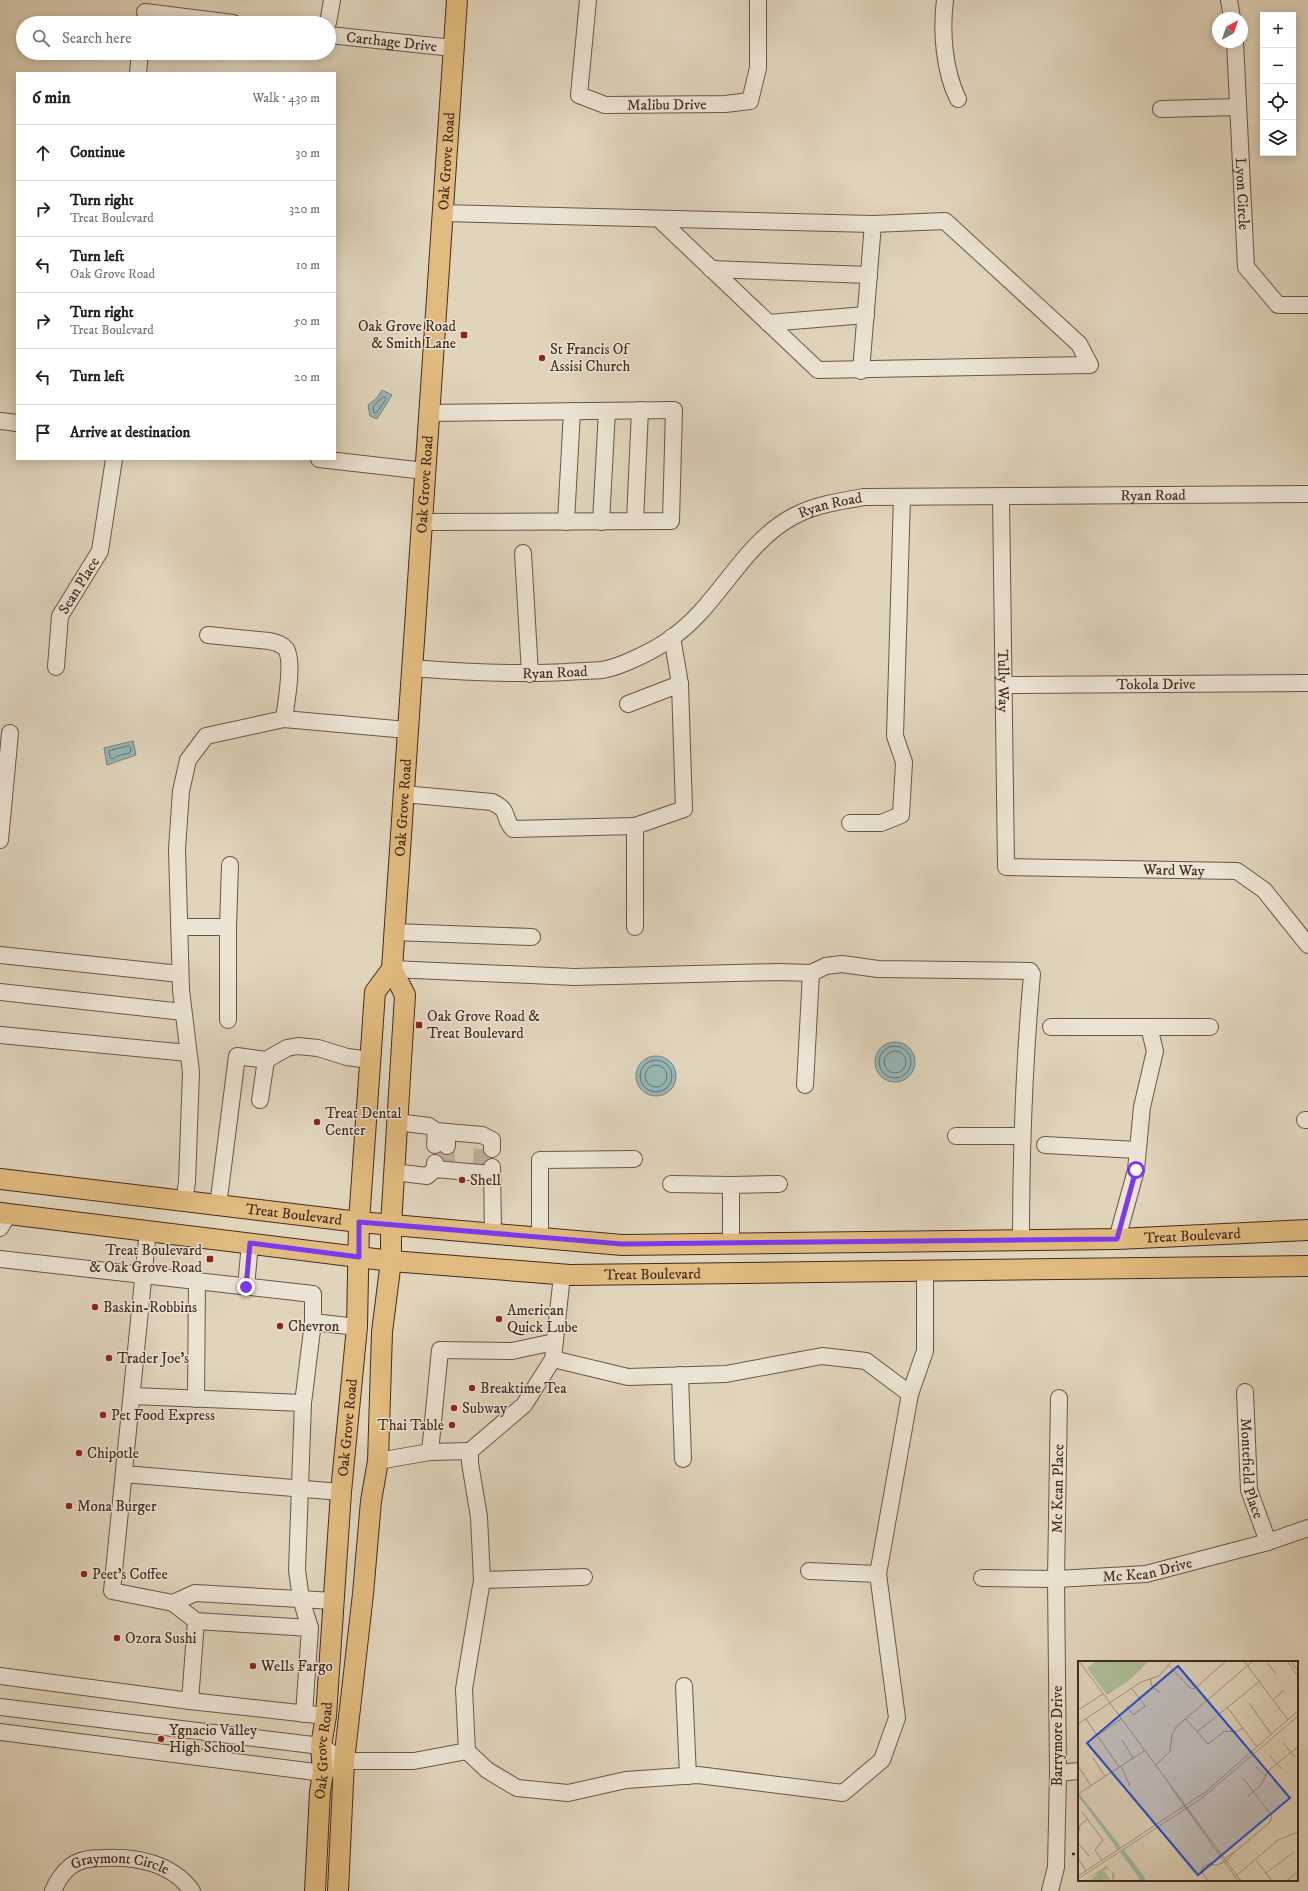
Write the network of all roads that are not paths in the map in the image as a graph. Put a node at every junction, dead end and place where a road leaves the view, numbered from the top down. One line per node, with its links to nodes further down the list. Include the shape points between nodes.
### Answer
1 (332, 0): 10 (street)
2 (457, 0): 12 (main road, Oak Grove Road)
3 (588, 0): 4 (street, Malibu Drive, via 579,95 605,105 725,104 750,101 758,68)
4 (758, 0)
5 (945, 0): 16 (street, via 946,66 950,84)
6 (1229, 0): 8 (street)
7 (145, 12): 9 (street)
8 (1231, 12)
9 (177, 16)
10 (329, 16)
11 (336, 37): 12 (street, Carthage Drive)
12 (453, 48): 19 (main road, Oak Grove Road)
13 (1235, 48): 17 (street, Lyon Circle)
14 (139, 60): 15 (street)
15 (138, 72)
16 (958, 99)
17 (1238, 107): 18 (street); 24 (street, Lyon Circle, via 1246,267 1278,305)
18 (1161, 109)
19 (443, 213): 20 (street); 31 (main road, Oak Grove Road)
20 (659, 219): 21 (street); 22 (street)
21 (873, 224): 23 (street); 27 (street, via 945,221 1079,344 1090,365)
22 (711, 269): 23 (street); 26 (street)
23 (869, 275): 25 (street)
24 (1308, 305)
25 (866, 315): 26 (street); 27 (street)
26 (768, 323): 27 (street, via 818,370)
27 (862, 371)
28 (607, 410): 29 (street); 30 (street); 43 (street)
29 (640, 410): 40 (street); 40 (street, via 674,410 670,521)
30 (572, 411): 31 (street); 42 (street)
31 (428, 413): 36 (main road, Oak Grove Road)
32 (0, 421): 33 (street)
33 (16, 423)
34 (114, 460): 47 (street, Sean Place, via 100,551 60,616)
35 (328, 460): 36 (street)
36 (425, 471): 41 (main road, Oak Grove Road)
37 (1308, 494): 39 (street, Ryan Road)
38 (902, 496): 39 (street, Ryan Road); 46 (street, Ryan Road, via 864,497 827,504 794,516 770,533 745,558 700,614); 58 (street, via 895,736 904,762 901,815 881,822)
39 (1001, 496): 52 (street, Tully Way)
40 (635, 521): 43 (street)
41 (422, 522): 42 (street); 48 (main road, Oak Grove Road)
42 (566, 522): 43 (street)
43 (601, 522)
44 (523, 553): 49 (street)
45 (208, 635): 54 (street, via 277,642 286,650 289,673)
46 (672, 637): 49 (street, Ryan Road, via 638,656 603,670); 51 (street)
47 (56, 667)
48 (412, 668): 49 (street, Ryan Road); 55 (main road, Oak Grove Road)
49 (530, 674)
50 (1308, 683): 52 (street, Tokola Drive)
51 (680, 684): 53 (street); 59 (street, via 684,809)
52 (1004, 685): 62 (street, Tully Way)
53 (628, 704)
54 (284, 718): 55 (street); 63 (street, via 206,736 188,760 181,791 177,849)
55 (407, 730): 57 (main road, Oak Grove Road)
56 (10, 733): 60 (street)
57 (403, 794): 59 (street, via 492,802 502,807 508,824 513,829); 66 (main road, Oak Grove Road)
58 (850, 823)
59 (636, 826): 65 (street)
60 (0, 840)
61 (230, 865): 64 (street)
62 (1006, 867): 68 (street, Ward Way, via 1237,871 1264,890)
63 (179, 927): 64 (street); 72 (street)
64 (228, 927): 75 (street)
65 (635, 927)
66 (394, 932): 67 (street); 70 (main road, Oak Grove Road)
67 (532, 938)
68 (1308, 945)
69 (0, 955): 72 (street)
70 (392, 969): 71 (street, via 574,977); 82 (main road, Oak Grove Road, via 375,992); 85 (main road, Oak Grove Road, via 405,995)
71 (811, 973): 83 (street); 87 (street, via 826,966 842,964 886,969 1030,971 1032,974 1024,1059)
72 (180, 974): 74 (street)
73 (0, 992): 74 (street)
74 (183, 1012): 80 (street)
75 (228, 1020)
76 (1051, 1027): 77 (street)
77 (1149, 1027): 78 (street); 90 (street, via 1155,1051 1142,1107)
78 (1210, 1027)
79 (0, 1035): 80 (street)
80 (188, 1053): 97 (street, via 191,1072)
81 (266, 1060): 82 (street, via 287,1048 298,1046); 84 (street); 98 (street, via 237,1056)
82 (370, 1060): 100 (main road, Oak Grove Road)
83 (805, 1085)
84 (260, 1100)
85 (397, 1122): 88 (street, via 429,1126 441,1138); 92 (main road, Oak Grove Road)
86 (956, 1136): 87 (street)
87 (1021, 1136): 107 (street)
88 (486, 1144)
89 (1045, 1145): 90 (street)
90 (1138, 1150): 106 (street, via 1136,1170)
91 (634, 1159): 105 (street, via 540,1160)
92 (394, 1172): 101 (main road, Oak Grove Road); 104 (street, via 427,1176 441,1167 487,1170)
93 (0, 1179): 97 (main road, Treat Boulevard)
94 (671, 1184): 96 (street)
95 (779, 1184): 96 (street)
96 (731, 1185): 109 (street)
97 (184, 1202): 98 (main road, Treat Boulevard)
98 (218, 1206): 100 (main road, Treat Boulevard)
99 (3, 1218): 102 (main road, Treat Boulevard)
100 (359, 1222): 101 (main road, Treat Boulevard); 110 (main road, Oak Grove Road)
101 (391, 1225): 104 (main road, Treat Boulevard); 112 (main road, Oak Grove Road)
102 (148, 1230): 108 (main road, Treat Boulevard); 115 (street)
103 (1308, 1230): 106 (main road, Treat Boulevard)
104 (492, 1233): 105 (main road, Treat Boulevard)
105 (540, 1237): 109 (main road, Treat Boulevard, via 622,1244)
106 (1117, 1239): 107 (main road, Treat Boulevard)
107 (1021, 1240): 109 (main road, Treat Boulevard)
108 (250, 1243): 110 (main road, Treat Boulevard); 118 (street)
109 (731, 1243)
110 (359, 1257): 112 (main road, Treat Boulevard); 120 (main road, Oak Grove Road)
111 (0, 1259): 115 (street)
112 (391, 1261): 116 (main road, Treat Boulevard); 133 (main road, Oak Grove Road, via 382,1332)
113 (1308, 1266): 114 (main road, Treat Boulevard)
114 (925, 1271): 116 (main road, Treat Boulevard); 125 (street, via 925,1351)
115 (144, 1275): 117 (street); 126 (street)
116 (562, 1275): 121 (street)
117 (197, 1281): 118 (street); 128 (street)
118 (246, 1287): 119 (street, via 313,1294)
119 (313, 1322): 120 (street); 129 (street)
120 (357, 1327): 136 (main road, Oak Grove Road)
121 (554, 1342): 122 (street); 131 (street, via 512,1351 440,1350)
122 (553, 1359): 123 (street, via 628,1377); 130 (street, via 524,1405)
123 (680, 1375): 125 (street, via 726,1374 822,1356 866,1361); 132 (street)
124 (1245, 1392): 138 (street, Montefield Place, via 1249,1490)
125 (910, 1394): 140 (street)
126 (132, 1396): 128 (street); 134 (street)
127 (1059, 1398): 143 (street, Mc Kean Place)
128 (196, 1399): 129 (street)
129 (303, 1403): 135 (street)
130 (470, 1451): 131 (street); 144 (street, via 479,1517)
131 (430, 1452): 133 (street)
132 (683, 1459)
133 (378, 1461): 159 (main road, Oak Grove Road, via 371,1501)
134 (124, 1474): 135 (street); 147 (street, via 112,1591)
135 (301, 1488): 136 (street); 145 (street, via 297,1570)
136 (341, 1492): 146 (main road, Oak Grove Road)
137 (1308, 1528): 138 (street, Mc Kean Drive)
138 (1268, 1542): 143 (street, Mc Kean Drive, via 1146,1574)
139 (809, 1571): 140 (street)
140 (878, 1574): 163 (street, via 897,1718 882,1760 843,1793)
141 (584, 1576): 144 (street)
142 (982, 1578): 143 (street, Mc Kean Drive)
143 (1056, 1579): 162 (street, Barrymore Drive)
144 (482, 1580): 158 (street, via 464,1689)
145 (301, 1599): 146 (street); 147 (street, via 195,1593); 149 (street)
146 (334, 1601): 155 (main road, Oak Grove Road)
147 (173, 1603): 148 (street)
148 (196, 1621): 149 (street); 152 (street)
149 (310, 1628): 154 (street)
150 (0, 1676): 152 (street)
151 (684, 1686): 163 (street)
152 (190, 1701): 154 (street)
153 (0, 1707): 157 (street)
154 (304, 1714): 155 (street)
155 (326, 1716): 157 (main road, Oak Grove Road)
156 (0, 1732): 161 (street)
157 (321, 1746): 159 (street); 161 (main road, Oak Grove Road)
158 (467, 1751): 159 (street, via 414,1761); 163 (street, via 487,1770 517,1788 568,1793 626,1780)
159 (344, 1761): 161 (street); 167 (main road, Oak Grove Road)
160 (1078, 1771): 162 (street)
161 (323, 1773): 166 (main road, Oak Grove Road)
162 (1058, 1773): 168 (street, Barrymore Drive, via 1056,1867)
163 (688, 1776)
164 (53, 1891): 165 (street, Graymont Circle, via 59,1878 72,1865 89,1859 122,1856 145,1860 167,1869 187,1883)
165 (192, 1891)
166 (315, 1891)
167 (338, 1891)
168 (1050, 1891)

